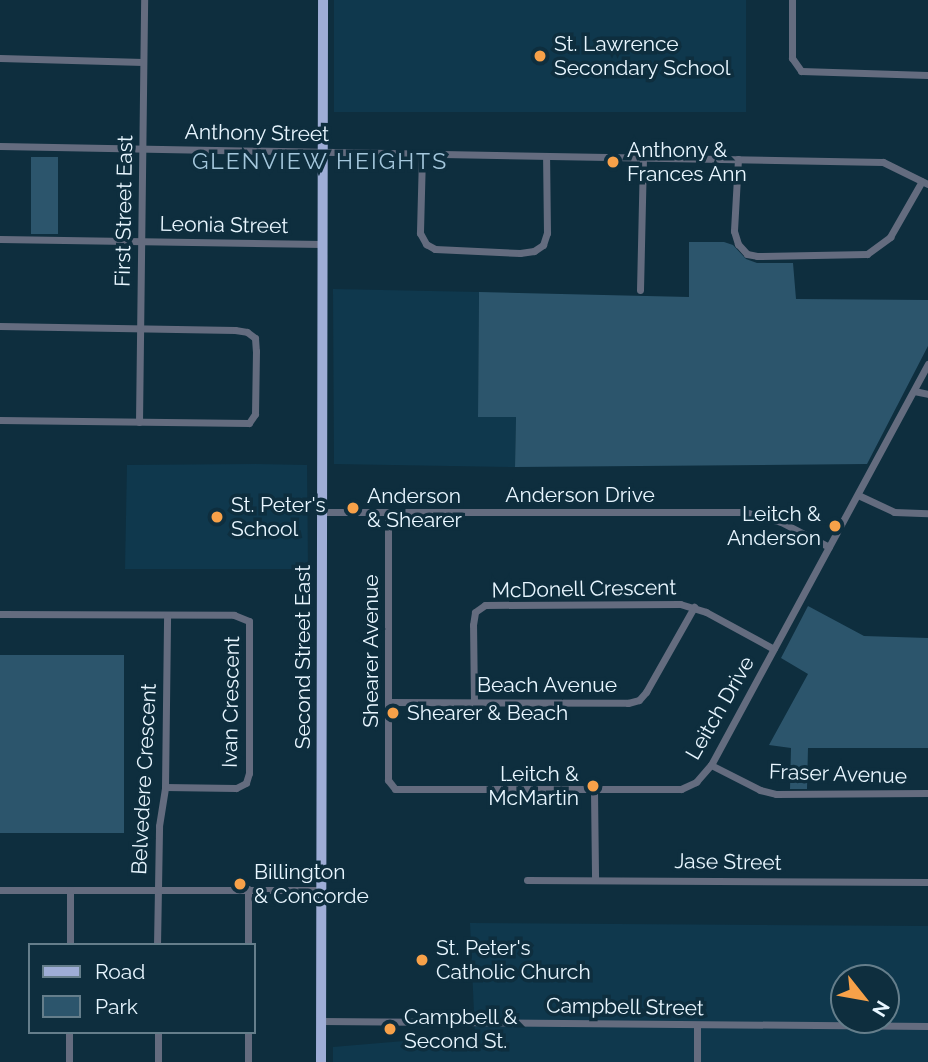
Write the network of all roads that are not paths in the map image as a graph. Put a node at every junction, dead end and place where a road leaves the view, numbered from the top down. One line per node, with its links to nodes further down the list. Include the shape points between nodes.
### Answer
1 (144, 0): 5 (street, First Street East)
2 (323, 0): 9 (main road, Second Street East)
3 (792, 0): 6 (street, via 792,58 801,71)
4 (0, 58): 5 (street)
5 (143, 62): 8 (street, First Street East)
6 (928, 75)
7 (0, 146): 8 (street, Anthony Street)
8 (142, 148): 9 (street, Anthony Street); 16 (street, First Street East)
9 (323, 151): 10 (street, Anthony Street); 17 (main road, Second Street East)
10 (422, 155): 11 (street, Anthony Street); 11 (street, via 420,233 426,244 435,249 520,253 543,245 547,233)
11 (546, 156): 12 (street, Anthony Street)
12 (643, 158): 13 (street, Anthony Street); 18 (street)
13 (738, 159): 14 (street, Anthony Street, via 883,162); 14 (street, via 734,231 747,254 757,256 867,254 890,237)
14 (925, 183)
15 (0, 239): 16 (street, Leonia Street)
16 (141, 242): 17 (street, Leonia Street); 20 (street, First Street East)
17 (322, 244): 27 (main road, Second Street East)
18 (640, 290)
19 (0, 326): 20 (street)
20 (140, 328): 25 (street, First Street East); 25 (street, via 247,332 255,338 256,363 255,414 249,423)
21 (928, 364): 22 (street, Leitch Drive)
22 (914, 391): 23 (street); 26 (street, Leitch Drive)
23 (928, 394)
24 (0, 420): 25 (street)
25 (139, 422)
26 (858, 495): 29 (street, via 894,512); 30 (street, Leitch Drive)
27 (322, 512): 28 (street, Anderson Drive); 49 (main road, Second Street East)
28 (388, 512): 30 (street, Anderson Drive, via 744,512 781,522); 35 (street, Shearer Avenue)
29 (928, 513)
30 (829, 547): 34 (street, Leitch Drive)
31 (694, 607): 34 (street, McDonell Crescent); 36 (street, Beach Avenue, via 639,699 628,703); 36 (street, McDonell Crescent, via 485,605 475,612 473,625)
32 (0, 614): 33 (street, Ivan Crescent)
33 (167, 615): 38 (street, Belvedere Crescent); 38 (street, Ivan Crescent, via 234,615 248,621 250,760 246,783 236,788)
34 (774, 649): 37 (street, Leitch Drive)
35 (389, 702): 36 (street, Beach Avenue); 39 (street, Shearer Avenue, via 388,780)
36 (474, 703)
37 (711, 765): 40 (street, Leitch Drive, via 696,782 681,789); 41 (street, Fraser Avenue, via 760,790 776,793)
38 (165, 787): 45 (street, Belvedere Crescent)
39 (395, 789): 40 (street, Leitch Drive)
40 (594, 791): 42 (street)
41 (928, 793)
42 (595, 879): 43 (street, Jase Street); 44 (street, Jase Street)
43 (527, 880)
44 (928, 882)
45 (157, 889): 46 (street); 48 (street); 51 (street, Belvedere Crescent)
46 (248, 889): 49 (street); 52 (street)
47 (0, 890): 48 (street)
48 (70, 890): 50 (street)
49 (321, 890): 53 (main road, Second Street East)
50 (70, 943)
51 (157, 943)
52 (248, 943)
53 (321, 1021): 54 (street, Campbell Street); 62 (main road, Second Street East)
54 (697, 1026): 55 (street, Campbell Street); 63 (street)
55 (928, 1026)
56 (69, 1034): 59 (street)
57 (158, 1034): 60 (street)
58 (248, 1034): 61 (street)
59 (69, 1062)
60 (158, 1062)
61 (248, 1062)
62 (321, 1062)
63 (697, 1062)

